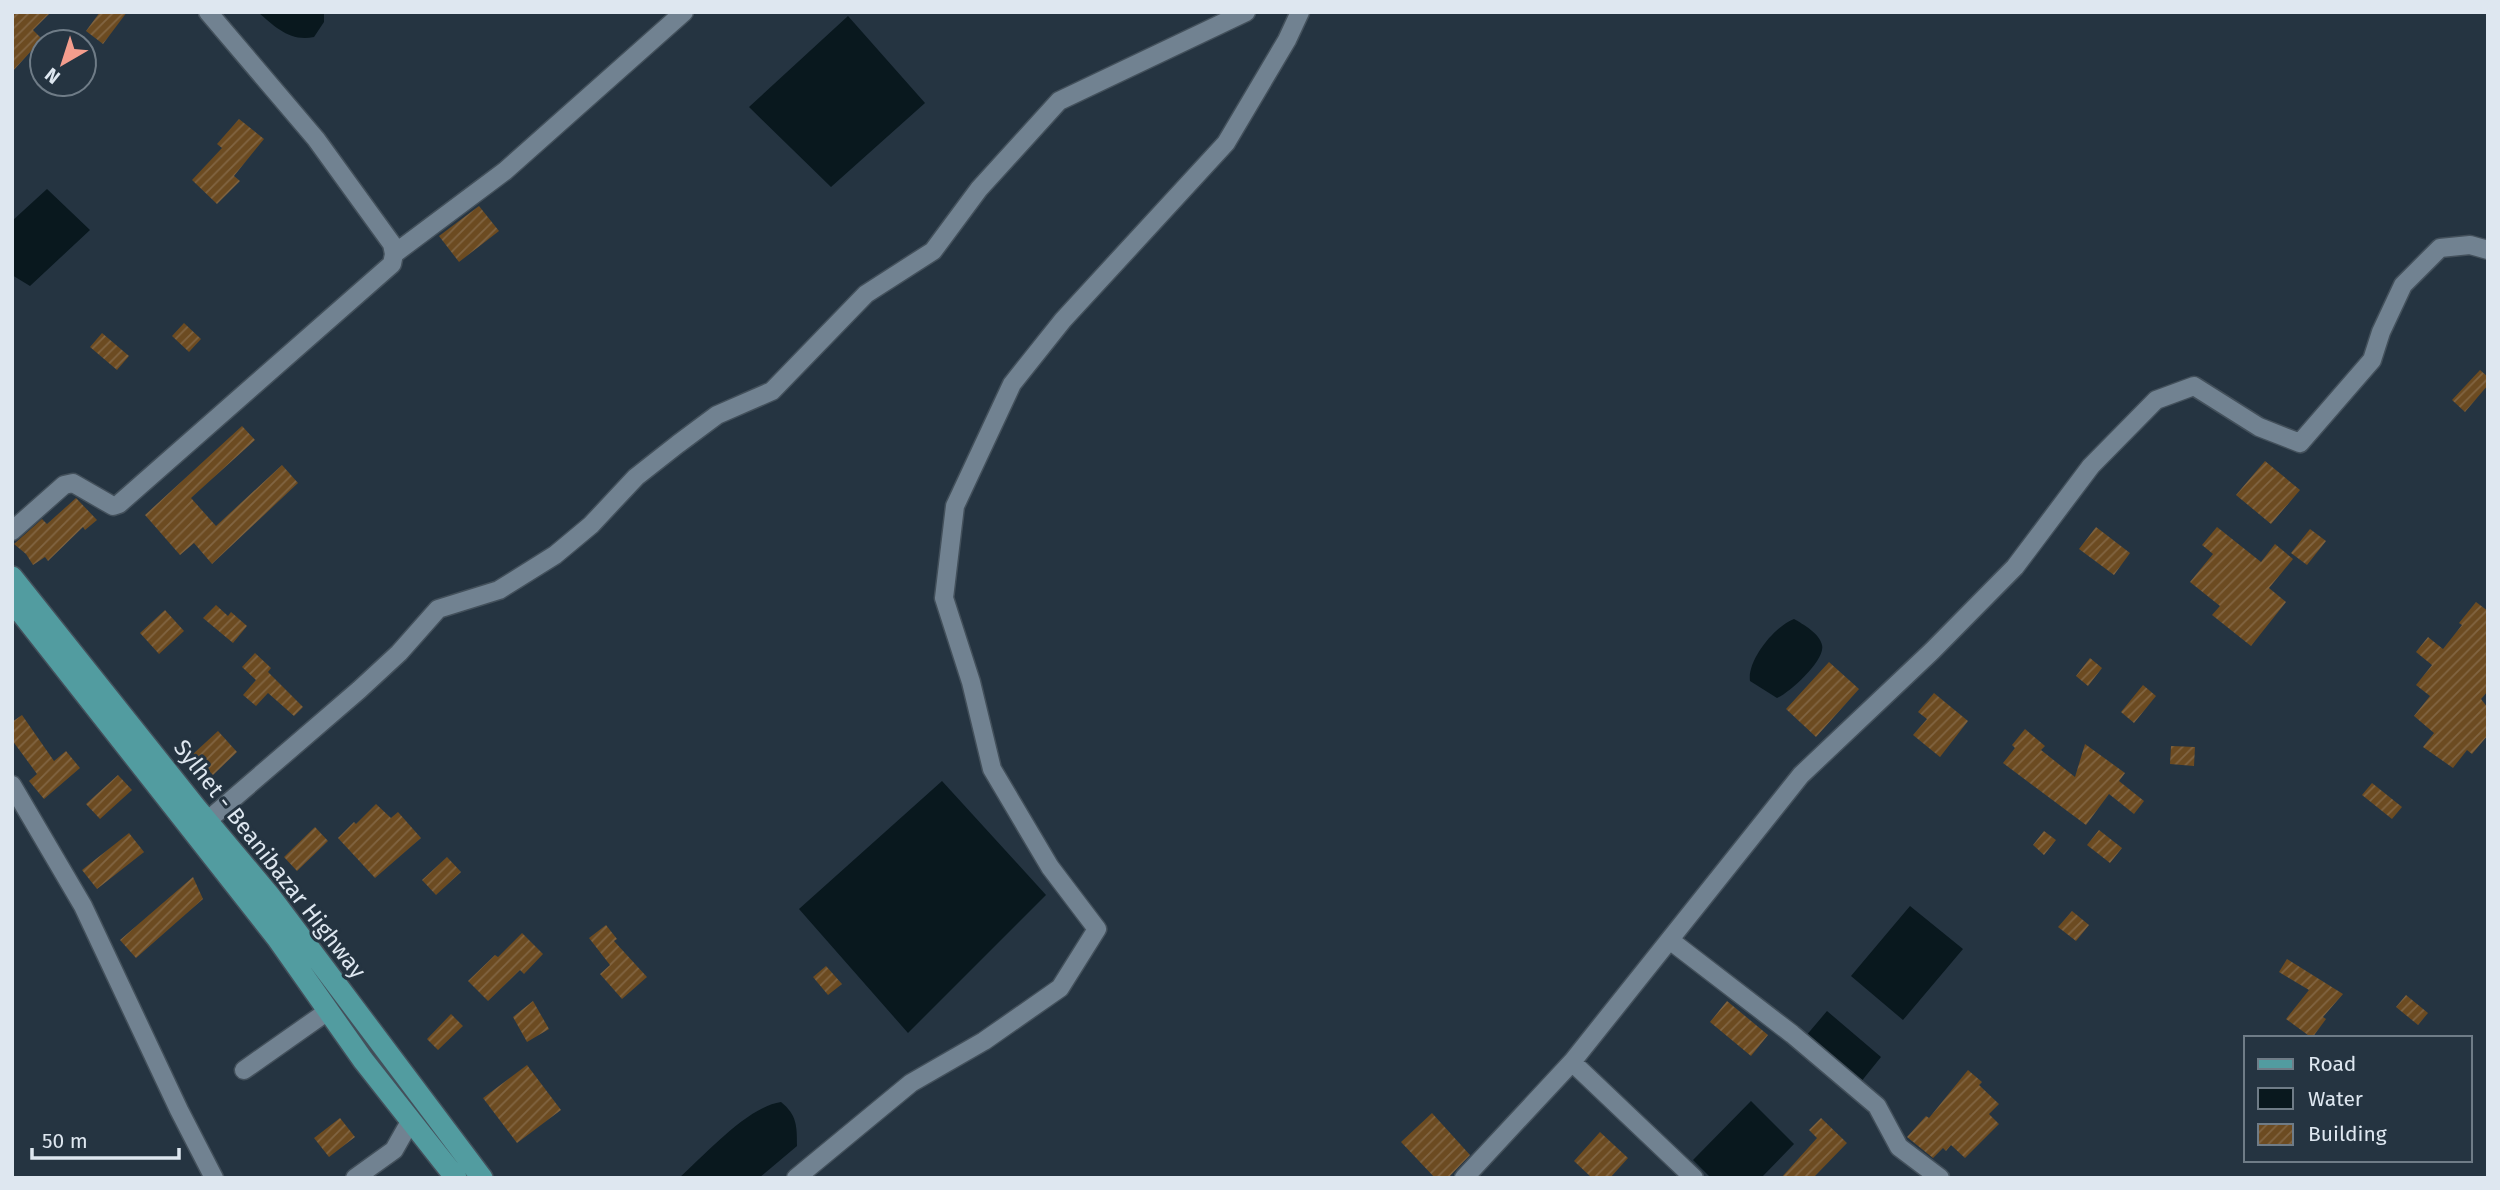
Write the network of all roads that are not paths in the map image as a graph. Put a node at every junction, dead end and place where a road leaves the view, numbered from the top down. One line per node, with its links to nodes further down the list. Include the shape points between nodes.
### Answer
1 (208, 12): 6 (street, via 316,139 392,244)
2 (684, 12): 6 (street, via 505,171)
3 (1246, 12): 11 (street, via 1059,101 979,189 933,251 866,294 772,391 697,429 636,477 592,525 555,555 499,590 438,610 359,690)
4 (1300, 12): 21 (street, via 1226,142 1063,320 1012,384 955,506 944,598 992,769 1050,867 1097,929 1059,988 984,1041 911,1083)
5 (2488, 250): 12 (street, via 2470,244 2440,248 2403,285 2372,360 2300,443 2259,427 2194,386 2156,400 2091,466 2015,567 1801,775)
6 (394, 254): 7 (street, via 392,264 119,504 113,506 73,483 64,485)
7 (12, 531)
8 (12, 577): 11 (main road, Sylhet - Beanibazar Highway)
9 (12, 601): 13 (main road, Sylhet - Beanibazar Highway, via 277,938)
10 (12, 785): 17 (street, via 83,906)
11 (207, 821): 20 (main road, Sylhet - Beanibazar Highway, via 270,897)
12 (1671, 941): 14 (street); 24 (street, via 1877,1106 1899,1147)
13 (328, 1011): 15 (street); 16 (main road, Sylhet - Beanibazar Highway)
14 (1572, 1062): 22 (street); 23 (street)
15 (244, 1070)
16 (411, 1120): 18 (street, via 394,1150); 19 (main road, Sylhet - Beanibazar Highway)
17 (214, 1178)
18 (355, 1178)
19 (456, 1178)
20 (482, 1178)
21 (796, 1178)
22 (1464, 1178)
23 (1694, 1178)
24 (1940, 1178)

